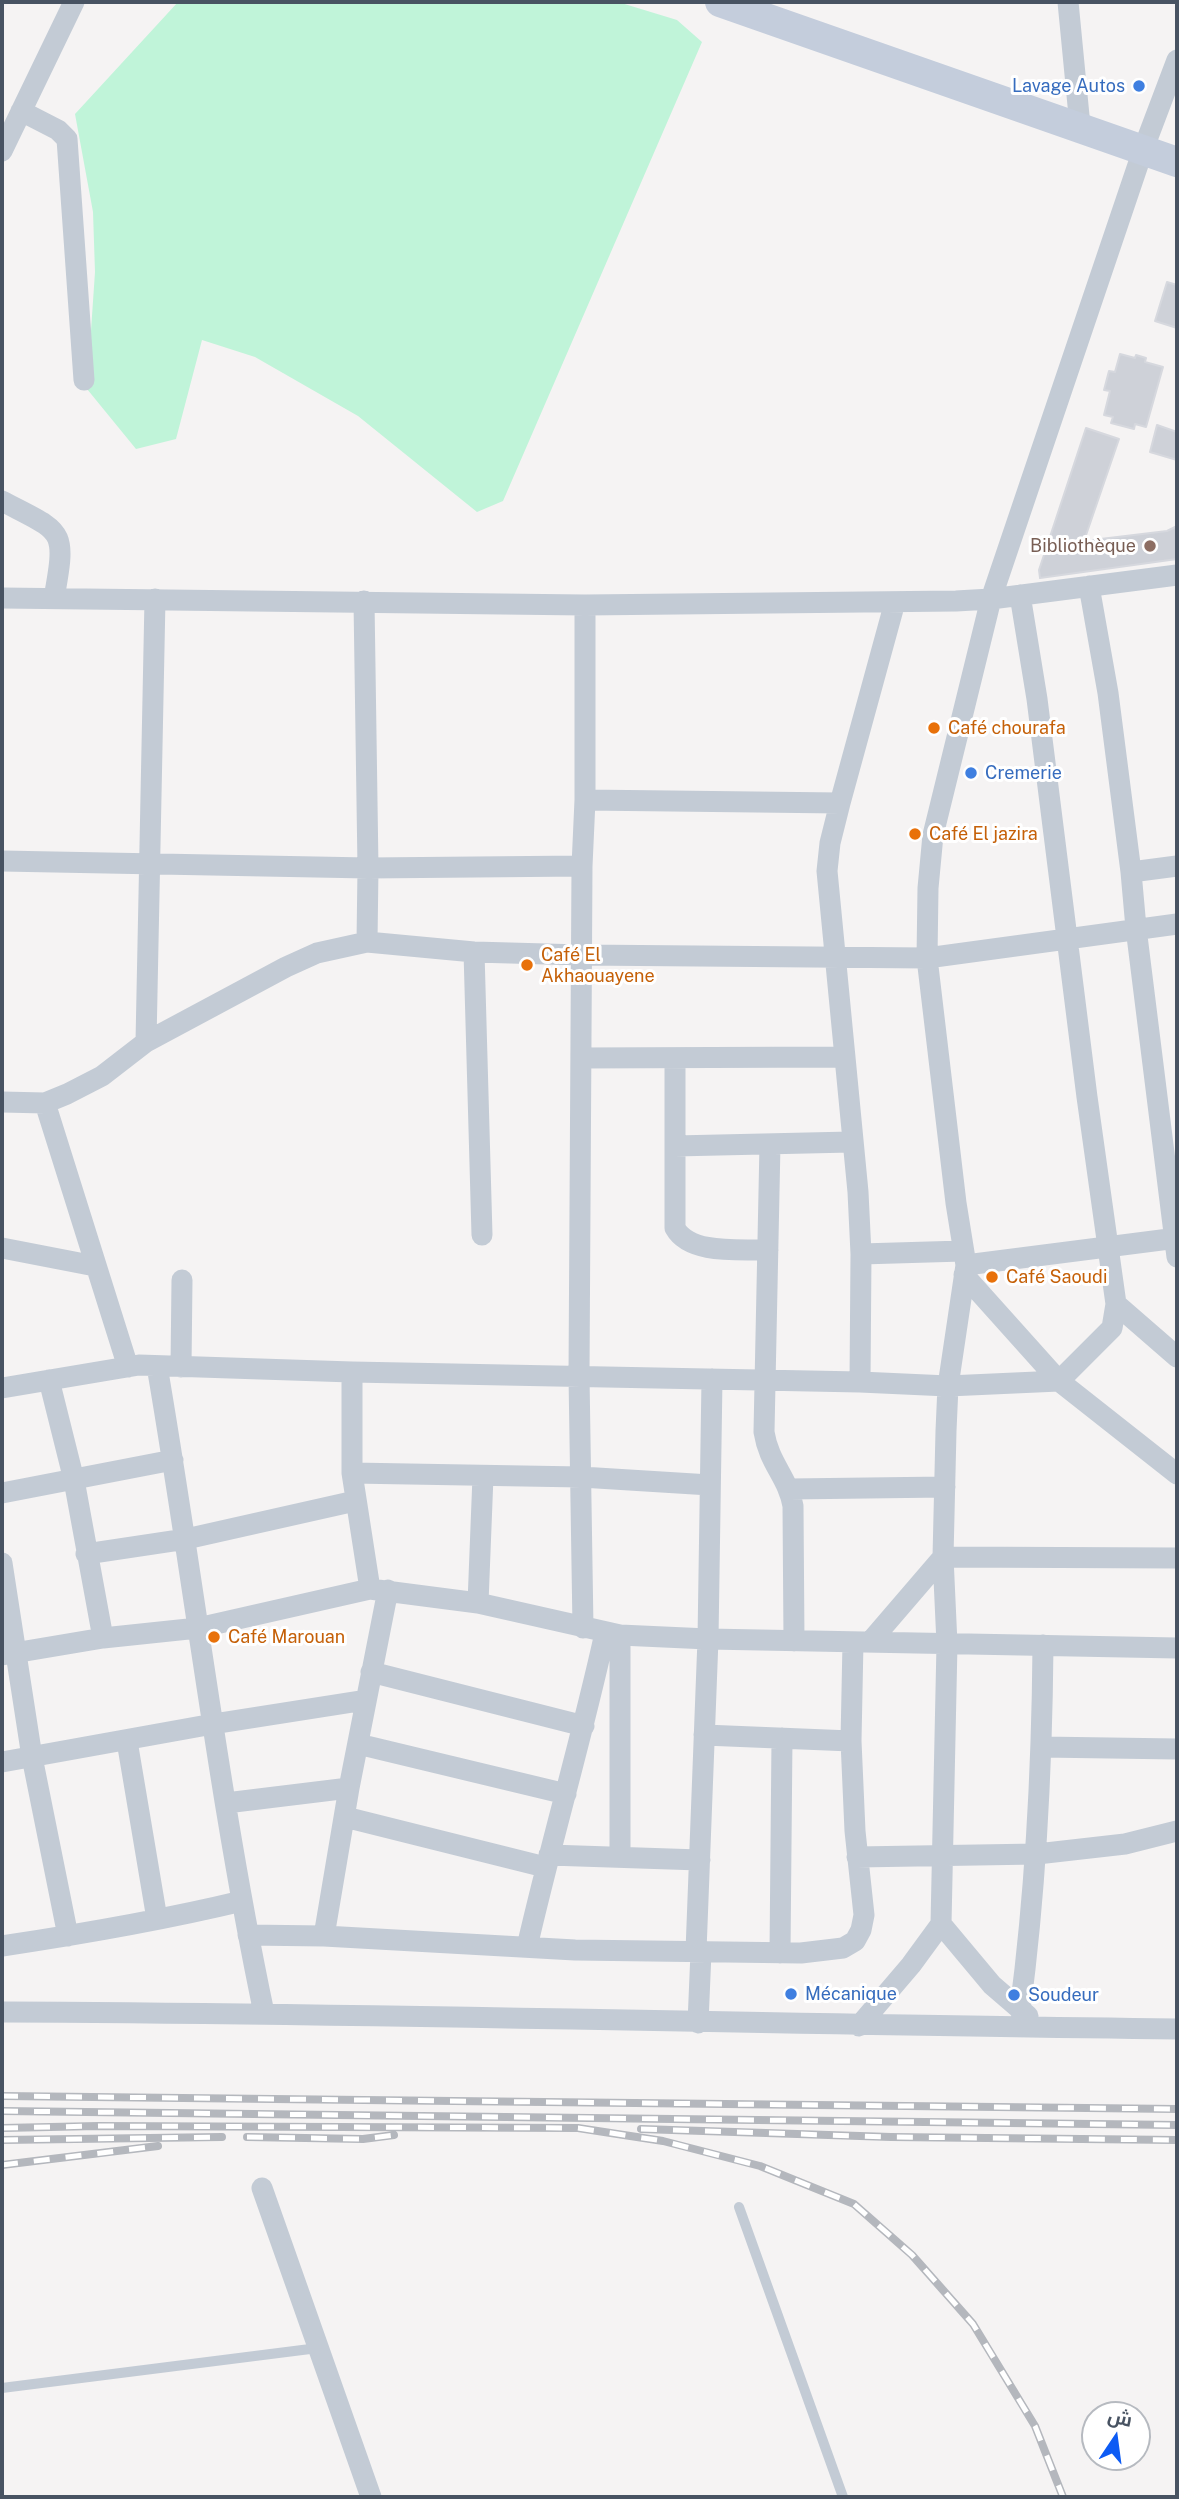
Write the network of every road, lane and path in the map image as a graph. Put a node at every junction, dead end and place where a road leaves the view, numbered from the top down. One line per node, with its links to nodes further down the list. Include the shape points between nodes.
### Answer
1 (74, 2): 5 (street)
2 (720, 2): 6 (main road)
3 (1068, 2): 6 (street)
4 (1177, 60): 7 (street)
5 (21, 111): 8 (street); 10 (street, via 67,139)
6 (1080, 126): 7 (main road)
7 (1143, 150): 9 (main road); 18 (street)
8 (2, 151)
9 (1177, 162)
10 (83, 380)
11 (2, 501): 16 (street, via 50,527 60,539 62,556)
12 (1177, 575): 13 (street)
13 (1089, 586): 14 (street); 29 (street)
14 (1020, 595): 18 (street); 32 (street)
15 (2, 598): 16 (street)
16 (54, 598): 17 (street)
17 (155, 599): 19 (street); 25 (street)
18 (991, 599): 20 (street); 37 (street, via 933,835)
19 (364, 601): 21 (street); 28 (street)
20 (895, 602): 21 (street); 23 (street)
21 (585, 604): 22 (street)
22 (585, 800): 23 (street); 26 (street)
23 (840, 803): 36 (street, via 827,871)
24 (2, 861): 25 (street)
25 (149, 863): 28 (street); 38 (street)
26 (582, 866): 28 (street); 35 (street)
27 (1177, 866): 29 (street)
28 (368, 868): 33 (street)
29 (1131, 872): 31 (street)
30 (1177, 924): 31 (street)
31 (1136, 928): 32 (street); 48 (street)
32 (1067, 937): 37 (street); 49 (street)
33 (367, 942): 34 (street); 38 (street, via 307,958)
34 (474, 952): 35 (street); 47 (street)
35 (582, 955): 36 (street); 39 (street)
36 (836, 957): 37 (street); 40 (street)
37 (927, 958): 53 (street)
38 (146, 1042): 43 (street, via 102,1076)
39 (581, 1058): 41 (street); 62 (street)
40 (843, 1058): 41 (street); 44 (street)
41 (675, 1059): 46 (street)
42 (2, 1102): 43 (street)
43 (45, 1103): 54 (street)
44 (851, 1142): 45 (street); 52 (street)
45 (770, 1144): 46 (street); 51 (street)
46 (675, 1146): 51 (street, via 674,1216 680,1236 695,1245)
47 (482, 1235)
48 (1177, 1244): 49 (street)
49 (1108, 1245): 53 (street); 56 (street)
50 (2, 1248): 54 (street)
51 (768, 1250): 65 (street)
52 (861, 1254): 53 (street); 67 (street)
53 (964, 1264): 66 (street); 68 (street)
54 (95, 1266): 59 (street)
55 (182, 1280): 60 (street)
56 (1116, 1304): 57 (street); 66 (street, via 1112,1328)
57 (1177, 1357)
58 (158, 1366): 59 (street); 60 (street); 70 (street)
59 (128, 1367): 64 (street)
60 (181, 1367): 61 (street)
61 (352, 1372): 62 (street); 71 (street)
62 (579, 1376): 63 (street); 74 (street)
63 (712, 1379): 65 (street); 76 (street)
64 (50, 1380): 69 (street); 75 (street)
65 (765, 1380): 67 (street); 78 (street, via 766,1447)
66 (1059, 1381): 68 (street); 72 (street)
67 (860, 1382): 68 (street)
68 (948, 1386): 77 (street)
69 (2, 1388)
70 (173, 1460): 75 (street); 81 (street)
71 (352, 1473): 73 (street); 80 (street)
72 (1177, 1474)
73 (482, 1476): 74 (street); 87 (street)
74 (581, 1477): 76 (street); 89 (street)
75 (74, 1480): 79 (street); 82 (street)
76 (710, 1485): 92 (street)
77 (945, 1487): 78 (street); 83 (street)
78 (790, 1489): 93 (street)
79 (2, 1493)
80 (355, 1501): 81 (street); 86 (street)
81 (186, 1539): 82 (street); 88 (street)
82 (86, 1554): 91 (street)
83 (943, 1557): 84 (street); 94 (street); 95 (street)
84 (1177, 1558)
85 (2, 1563): 98 (street)
86 (379, 1589): 87 (street); 88 (street); 99 (street)
87 (478, 1603): 89 (street)
88 (198, 1628): 91 (street); 101 (street)
89 (583, 1628): 90 (street)
90 (612, 1634): 92 (street); 102 (street); 119 (street)
91 (103, 1638): 98 (street)
92 (708, 1639): 93 (street); 103 (street)
93 (794, 1641): 94 (street)
94 (862, 1642): 95 (street); 106 (street)
95 (947, 1644): 96 (street); 118 (street)
96 (1043, 1645): 97 (street); 108 (street)
97 (1177, 1647)
98 (9, 1654): 110 (street)
99 (371, 1672): 100 (street); 102 (street)
100 (366, 1700): 101 (street); 107 (street)
101 (213, 1724): 105 (street); 114 (street)
102 (584, 1726): 113 (street)
103 (704, 1735): 104 (street); 121 (street)
104 (782, 1738): 106 (street); 132 (street)
105 (127, 1741): 110 (street); 124 (street)
106 (851, 1741): 120 (street)
107 (358, 1744): 112 (street); 113 (street)
108 (1042, 1747): 109 (street); 117 (street)
109 (1177, 1749)
110 (32, 1757): 111 (street); 127 (street)
111 (2, 1762)
112 (349, 1788): 114 (street); 115 (street)
113 (566, 1794): 122 (street)
114 (226, 1803): 123 (street)
115 (345, 1817): 122 (street); 128 (street)
116 (1177, 1831): 117 (street, via 1125,1844)
117 (1037, 1854): 118 (street); 133 (street)
118 (943, 1856): 120 (street); 125 (street)
119 (620, 1857): 121 (street); 122 (street)
120 (857, 1857): 132 (street, via 864,1914 855,1941 828,1951)
121 (700, 1860): 131 (street)
122 (547, 1861): 130 (street)
123 (242, 1901): 124 (street); 126 (street)
124 (157, 1919): 127 (street)
125 (941, 1924): 133 (street); 137 (street)
126 (248, 1935): 128 (street); 135 (street)
127 (68, 1936): 129 (street)
128 (324, 1936): 130 (street)
129 (2, 1946)
130 (527, 1947): 131 (street)
131 (699, 1952): 132 (street); 136 (street)
132 (780, 1953)
133 (1020, 2010): 138 (street)
134 (2, 2012): 135 (street)
135 (264, 2012): 136 (street)
136 (698, 2023): 137 (street)
137 (859, 2026): 138 (street)
138 (1043, 2028): 139 (street)
139 (1177, 2029)
140 (262, 2188): 142 (street)
141 (739, 2207): 145 (lane)
142 (318, 2348): 143 (lane); 144 (street)
143 (2, 2388)
144 (370, 2497)
145 (843, 2497)

